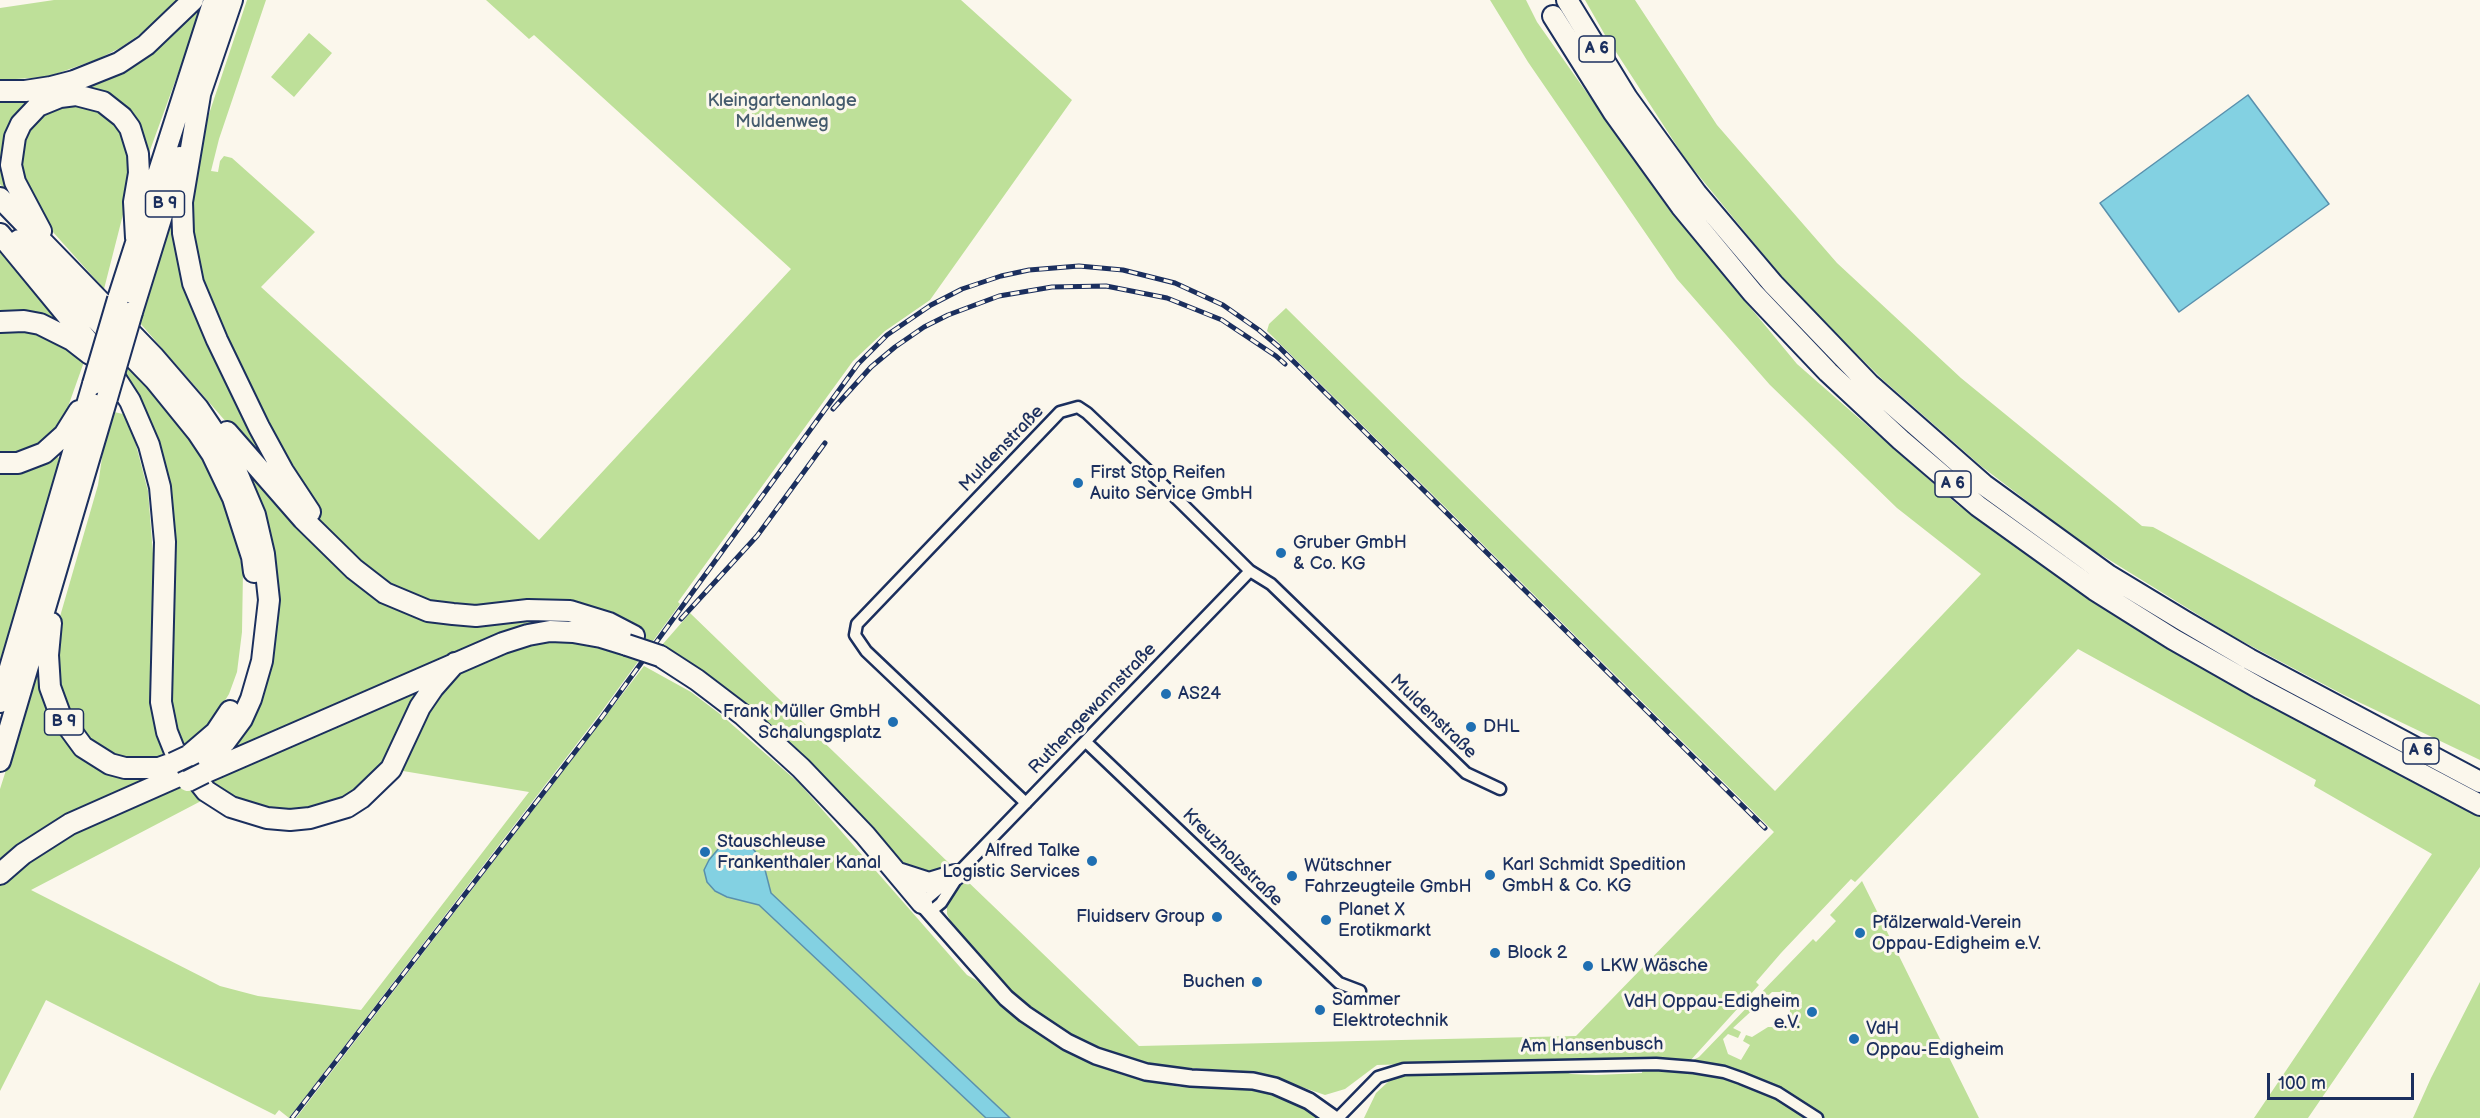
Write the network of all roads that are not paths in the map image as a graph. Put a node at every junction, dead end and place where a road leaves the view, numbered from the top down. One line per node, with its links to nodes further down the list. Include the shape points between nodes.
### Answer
1 (193, 0): 6 (highway, via 146,45 119,63 62,84)
2 (214, 0): 11 (highway)
3 (232, 0): 7 (highway, B 9)
4 (1567, 0): 28 (highway, A 6, via 1634,107 1696,193 1773,284 1869,384 1984,485 2108,575 2184,621)
5 (1554, 16): 31 (highway, A 6, via 1640,150 1745,284 1828,372 1918,455 1978,506 2095,590 2173,639)
6 (0, 91)
7 (200, 95): 13 (highway, B 9); 19 (highway, via 183,202 183,233 194,283 234,375 283,471)
8 (0, 198): 12 (highway)
9 (0, 221): 27 (highway, B 9, via 177,406 212,454 233,498 255,579 252,646 228,717)
10 (0, 234): 15 (highway, via 87,337)
11 (136, 238): 12 (highway, via 138,154 130,128 103,102 76,95 60,97 29,113 11,151 15,182); 13 (highway)
12 (49, 248): 16 (highway)
13 (125, 306): 17 (highway, bridge); 21 (highway, B 9, bridge, via 107,398)
14 (0, 322): 15 (highway, via 24,321 57,331)
15 (117, 379): 23 (highway, via 145,436 160,487 165,542 161,686 165,726 175,752 206,790 231,807 267,818 310,818 347,807 391,768 420,707)
16 (184, 390): 19 (highway); 27 (highway, via 215,431 247,493 260,535 269,600 265,643 242,719 225,742)
17 (91, 393): 18 (highway, via 63,435 44,453 18,463); 24 (highway)
18 (0, 463)
19 (345, 561): 22 (highway, via 385,593 428,611 476,616 570,610 609,623)
20 (1250, 571): 25 (street, Ruthengewannstraße); 29 (street, Muldenstraße, via 1271,584 1466,773); 30 (street, Muldenstraße, via 1087,413 1078,407 1060,412 857,624 855,635 866,651)
21 (49, 597): 26 (highway); 27 (highway, B 9, via 50,687 72,734 83,747 110,764)
22 (630, 641): 23 (highway, via 550,631 503,643); 34 (highway, via 697,680 751,722 824,791)
23 (455, 663): 27 (highway)
24 (0, 702)
25 (1086, 742): 30 (street, Ruthengewannstraße); 36 (street, Kreuzholzstraße, via 1339,982)
26 (0, 761)
27 (189, 769): 33 (highway, via 62,828)
28 (2480, 782)
29 (1500, 789)
30 (1026, 803): 32 (street, Ruthengewannstraße)
31 (2480, 805)
32 (958, 872): 34 (highway, via 929,883); 35 (street, Ruthengewannstraße)
33 (1, 873)
34 (897, 873): 35 (highway)
35 (926, 908): 37 (street, via 1006,998 1067,1042 1146,1072 1275,1086 1309,1101)
36 (1360, 991)
37 (1333, 1118)
38 (1338, 1118): 39 (street, Am Hansenbusch, via 1378,1077 1404,1069 1656,1064 1724,1072 1778,1093)
39 (1817, 1118)

